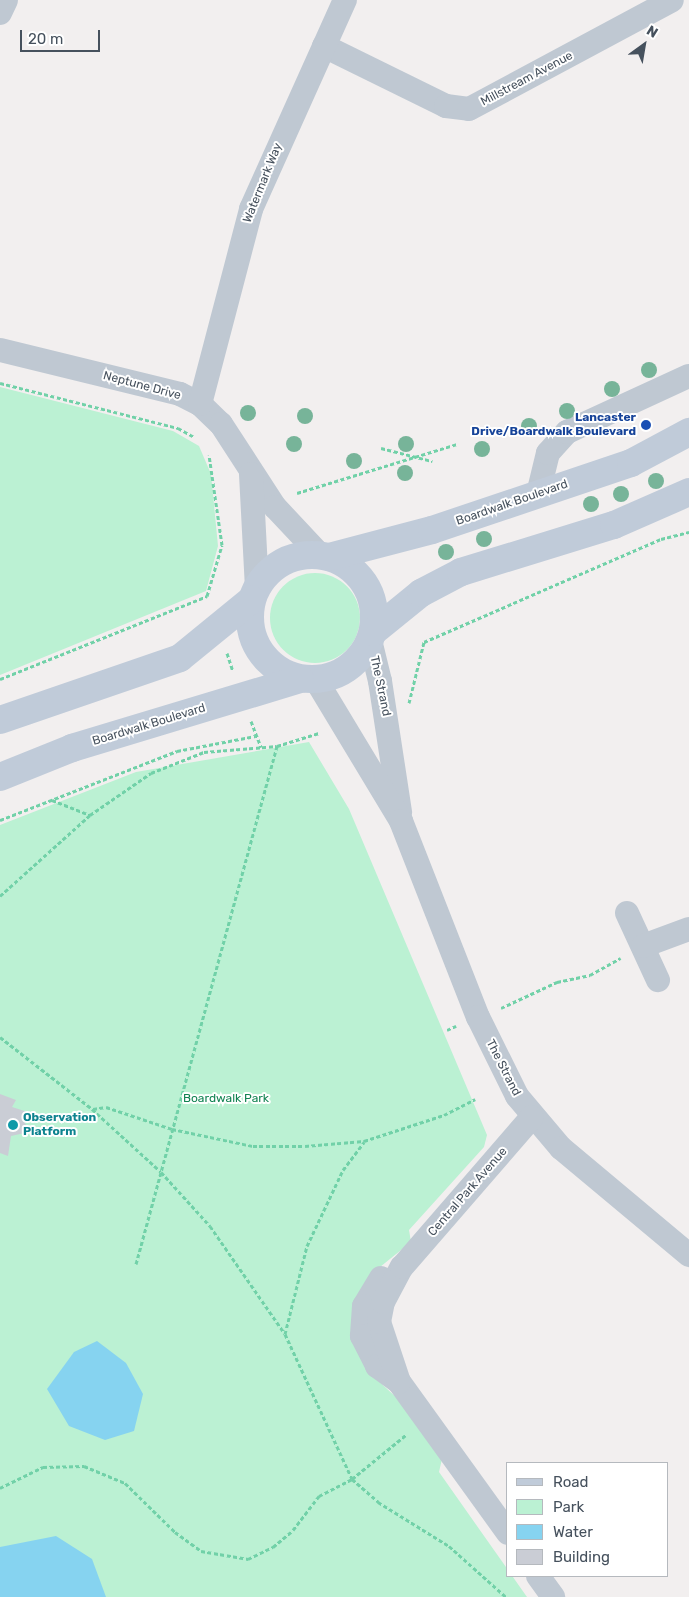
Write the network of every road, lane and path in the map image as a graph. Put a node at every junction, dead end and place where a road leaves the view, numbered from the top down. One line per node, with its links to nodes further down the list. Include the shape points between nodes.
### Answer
1 (6, 0): 4 (street)
2 (345, 0): 5 (street, Watermark Way)
3 (672, 0): 5 (street, Millstream Avenue, via 469,109 446,106)
4 (0, 13)
5 (324, 46): 9 (street, Watermark Way, via 251,209)
6 (0, 350): 9 (street, Neptune Drive, via 180,394)
7 (689, 376): 18 (street, via 567,432 548,454)
8 (0, 384): 11 (path, via 178,428)
9 (200, 404): 19 (street, Neptune Drive, via 221,424 251,472)
10 (689, 432): 18 (main road, Boardwalk Boulevard, via 631,463)
11 (198, 439)
12 (457, 444): 15 (path)
13 (204, 447): 20 (path, via 214,473)
14 (381, 448): 15 (path)
15 (414, 456): 16 (path); 19 (path)
16 (432, 461)
17 (689, 492): 24 (main road, via 614,525 462,572 421,593)
18 (538, 494): 22 (main road, Boardwalk Boulevard)
19 (262, 505): 20 (path); 22 (street, Neptune Drive); 23 (street)
20 (218, 517): 25 (path, via 222,545 207,596)
21 (689, 532): 27 (path, via 662,539 424,642)
22 (324, 556): 23 (main road, via 283,561); 24 (main road, via 346,565 365,586 374,613)
23 (254, 594): 26 (main road, via 254,641 270,663); 28 (main road, via 180,658)
24 (371, 636): 26 (main road, via 348,668); 36 (street, The Strand)
25 (0, 679)
26 (308, 679): 29 (street, The Strand); 32 (main road, Boardwalk Boulevard, via 72,748)
27 (411, 702)
28 (0, 720)
29 (339, 720): 31 (path, via 312,737); 36 (street, The Strand)
30 (256, 736): 33 (path, via 177,750)
31 (277, 746): 34 (path, via 183,758 132,784); 47 (path)
32 (0, 777)
33 (51, 800): 34 (path); 35 (path)
34 (90, 815): 37 (path)
35 (0, 820)
36 (401, 822): 41 (street, The Strand)
37 (0, 896)
38 (635, 929): 39 (street); 40 (street); 41 (path, via 633,948 615,961)
39 (689, 929)
40 (658, 980)
41 (478, 1017): 42 (path); 46 (street, The Strand, via 506,1080)
42 (447, 1030)
43 (0, 1037): 45 (path)
44 (476, 1099): 48 (path, via 444,1115)
45 (92, 1109): 47 (path, via 106,1107); 49 (path)
46 (532, 1117): 50 (street, The Strand, via 561,1148); 53 (street, Central Park Avenue, via 402,1267 375,1284 361,1327 369,1356 399,1382)
47 (172, 1129): 48 (path, via 253,1146); 49 (path)
48 (364, 1141): 52 (path, via 343,1170 307,1246)
49 (161, 1172): 51 (path); 52 (path, via 243,1268)
50 (689, 1255)
51 (136, 1264)
52 (285, 1334): 54 (path)
53 (426, 1418): 54 (path); 56 (street, Central Park Avenue)
54 (352, 1480): 55 (path, via 319,1496 293,1530 248,1559 201,1551 125,1483 84,1466 43,1467); 58 (path, via 378,1502 448,1546)
55 (0, 1488)
56 (507, 1532)
57 (539, 1577): 59 (street)
58 (506, 1597)
59 (553, 1597)

